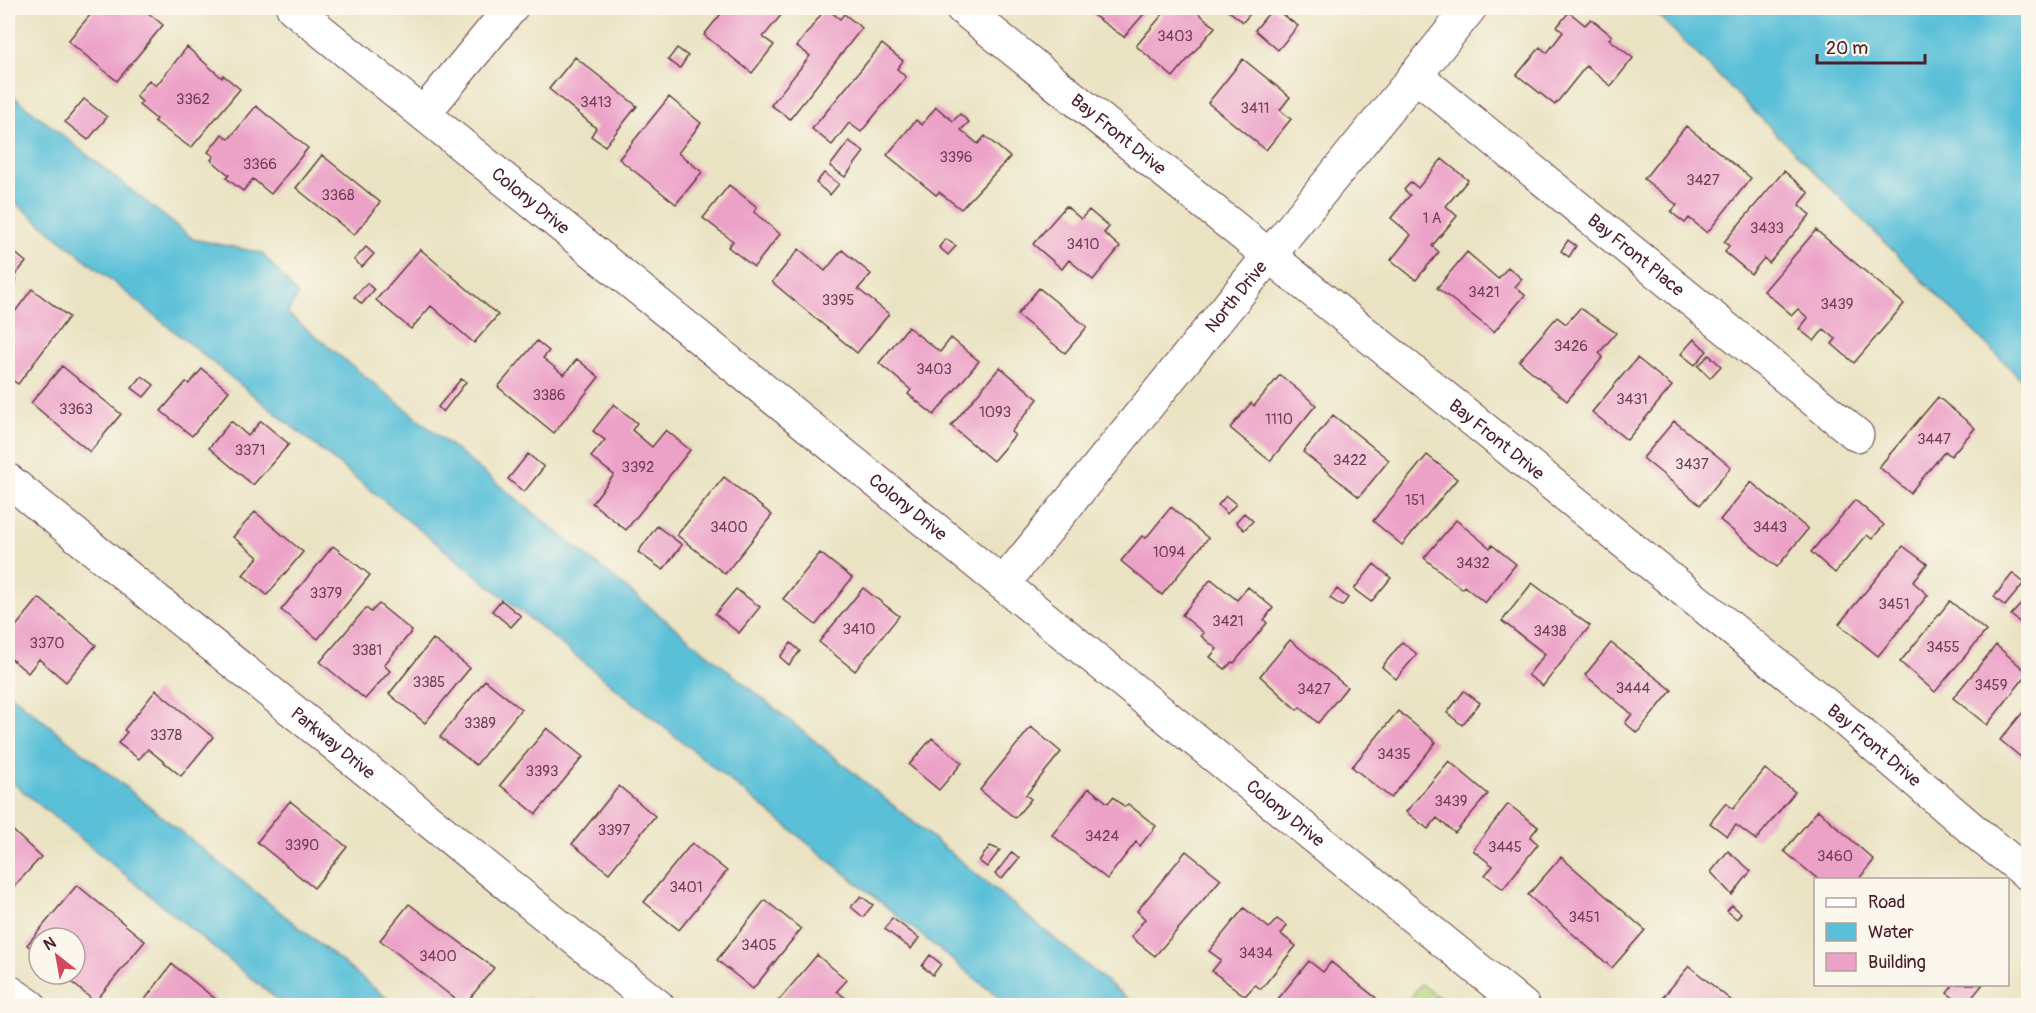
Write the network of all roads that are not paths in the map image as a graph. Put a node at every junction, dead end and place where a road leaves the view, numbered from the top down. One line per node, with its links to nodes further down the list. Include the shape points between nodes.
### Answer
1 (293, 8): 6 (street, Colony Drive)
2 (511, 8): 6 (street)
3 (962, 8): 7 (street, Bay Front Drive)
4 (1470, 8): 5 (street, North Drive)
5 (1415, 75): 7 (street, North Drive); 8 (street, Bay Front Place)
6 (424, 114): 10 (street, Colony Drive)
7 (1268, 257): 10 (street, North Drive); 11 (street, Bay Front Drive, via 1845,721)
8 (1857, 435)
9 (8, 480): 14 (street, Parkway Drive)
10 (1004, 584): 15 (street, Colony Drive)
11 (2028, 874)
12 (8, 991): 13 (street)
13 (30, 1005)
14 (658, 1005)
15 (1523, 1005)

